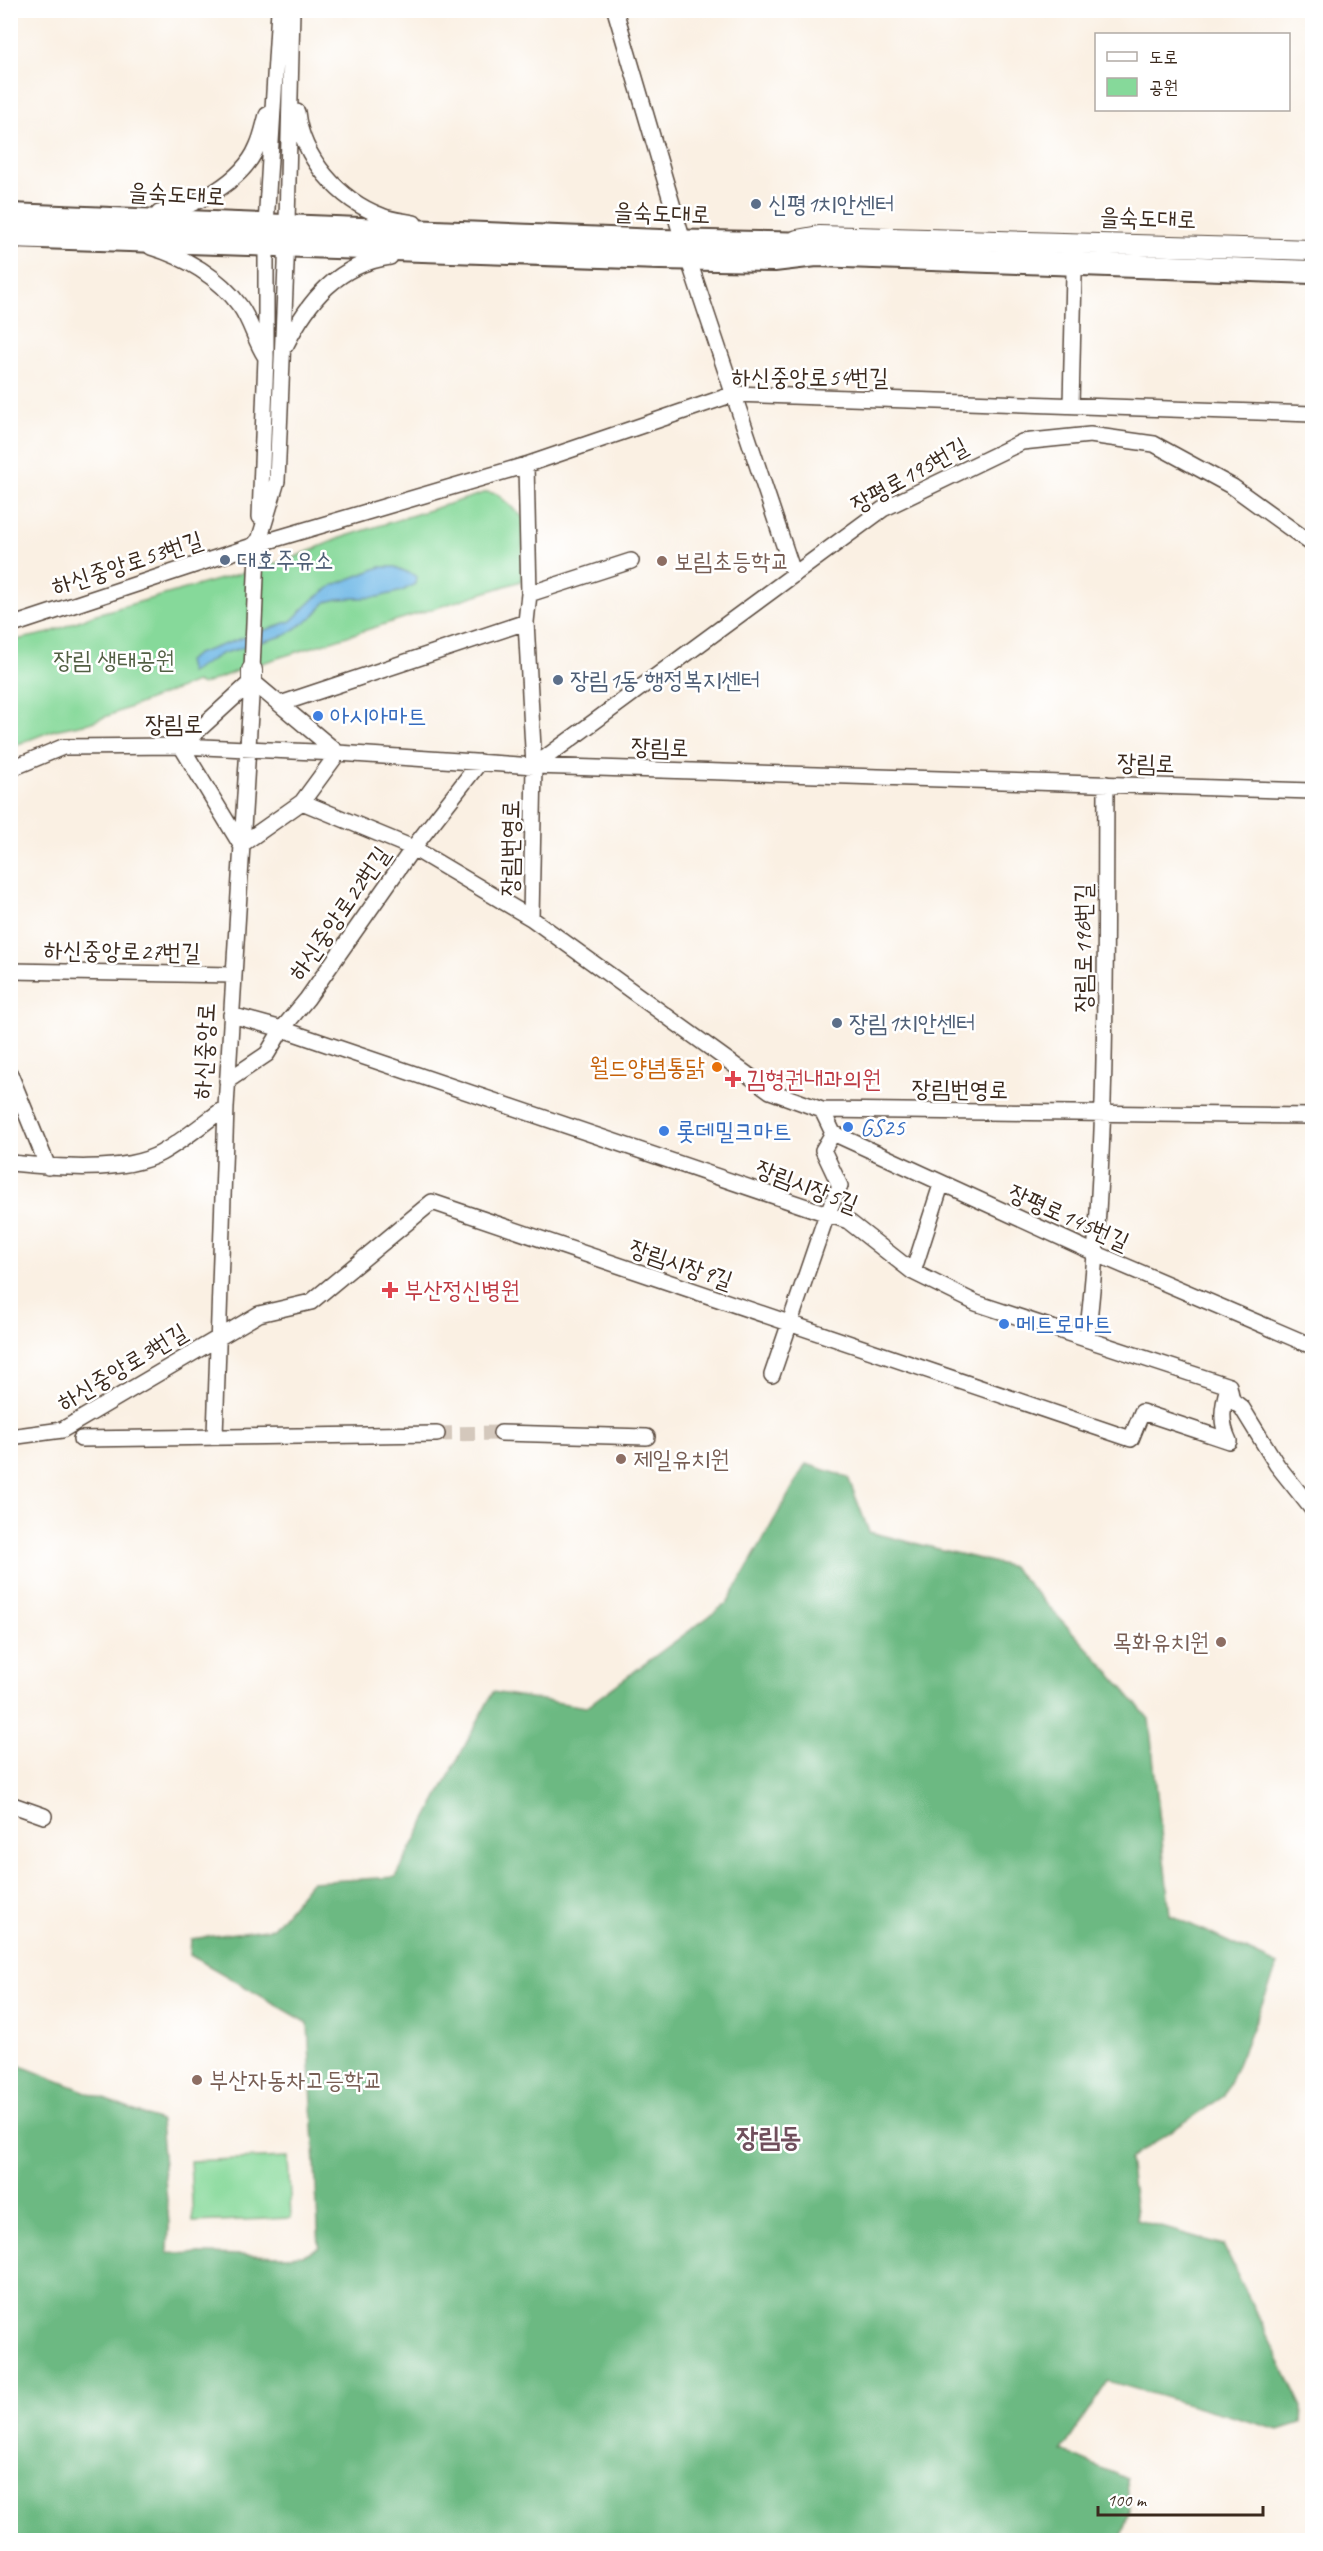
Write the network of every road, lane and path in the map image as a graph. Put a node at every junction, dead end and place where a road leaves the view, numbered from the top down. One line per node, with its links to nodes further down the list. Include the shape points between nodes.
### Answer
1 (279, 10): 4 (street)
2 (292, 10): 5 (street)
3 (615, 10): 12 (street)
4 (274, 95): 7 (street, via 257,148 230,181 203,199); 9 (street)
5 (290, 97): 8 (street, via 296,106 304,144 330,181 354,203 383,217); 9 (street)
6 (10, 214): 7 (highway, 을숙도대로)
7 (128, 230): 9 (highway, 을숙도대로); 10 (highway, 을숙도대로); 20 (street, via 194,264 222,286 241,307)
8 (452, 232): 9 (highway, 을숙도대로); 12 (highway, 을숙도대로)
9 (277, 235): 11 (highway, 을숙도대로); 19 (street); 20 (street)
10 (10, 236)
11 (432, 250): 12 (highway, 을숙도대로); 19 (street, via 374,259 345,273 308,305)
12 (686, 250): 14 (highway, 을숙도대로); 21 (street)
13 (1312, 250): 14 (main road, 을숙도대로, via 819,236)
14 (776, 251): 15 (highway); 16 (highway); 17 (main road, 을숙도대로, via 816,264)
15 (1312, 262)
16 (1312, 272)
17 (1074, 274): 18 (main road, 을숙도대로); 22 (street)
18 (1312, 283)
19 (283, 351): 26 (street, via 277,481)
20 (266, 357): 26 (street)
21 (734, 394): 22 (street, 하신중앙로54번길); 24 (street, 하신중앙로54번길); 28 (street)
22 (1071, 405): 23 (street, 하신중앙로54번길)
23 (1312, 414)
24 (526, 465): 26 (street, 하신중앙로54번길); 29 (street, 장림번영로)
25 (1312, 544): 28 (street, 장평로195번길, via 1233,487 1154,444 1090,435 1022,442 920,489 883,509)
26 (258, 548): 31 (street, 하신중앙로53번길); 32 (street, 하신중앙로)
27 (631, 561): 29 (street)
28 (794, 575): 38 (street, 장평로195번길)
29 (529, 594): 30 (street, 장림번영로)
30 (526, 622): 33 (street); 38 (street, 장림번영로)
31 (10, 626)
32 (252, 676): 33 (street); 34 (street); 35 (street, 하신중앙로)
33 (280, 704): 36 (street)
34 (181, 746): 35 (street, 장림로); 39 (street, 장림로, via 63,747); 43 (street)
35 (247, 748): 36 (street, 장림로); 43 (street, 하신중앙로)
36 (338, 753): 37 (street, 장림로); 42 (street)
37 (480, 762): 38 (street, 장림로); 44 (street, 하신중앙로22번길)
38 (534, 766): 40 (street, 장림로); 45 (street, 장림번영로)
39 (10, 769)
40 (1106, 784): 41 (street, 장림로); 54 (street, 장림로196번길)
41 (1312, 791)
42 (302, 802): 43 (street); 44 (street)
43 (241, 845): 47 (street, 하신중앙로)
44 (412, 848): 45 (street); 49 (street, 하신중앙로22번길)
45 (531, 918): 53 (street, 장림번영로, via 770,1091)
46 (10, 971): 47 (street, 하신중앙로27번길)
47 (233, 975): 48 (street, 하신중앙로)
48 (231, 1015): 49 (street, 장림시장5길); 51 (street, 하신중앙로)
49 (282, 1029): 51 (street, 하신중앙로22번길, via 267,1054); 60 (street, 장림시장5길)
50 (10, 1074): 58 (street)
51 (227, 1081): 52 (street, 하신중앙로)
52 (226, 1107): 58 (street, via 160,1154 119,1166); 64 (street, 하신중앙로)
53 (822, 1110): 54 (street, 장림번영로); 56 (street)
54 (1104, 1113): 55 (street, 장림번영로); 61 (street, 장림로196번길)
55 (1312, 1116)
56 (833, 1133): 59 (street, 장평로145번길); 60 (street, via 822,1150 840,1186)
57 (10, 1163): 58 (street)
58 (48, 1167)
59 (941, 1185): 61 (street, 장평로145번길); 62 (street)
60 (827, 1214): 62 (street, 장림시장5길, via 848,1221); 63 (street)
61 (1096, 1254): 65 (street, 장림로196번길); 66 (street, 장평로145번길)
62 (913, 1272): 65 (street, 장림시장5길, via 976,1303)
63 (789, 1325): 64 (street, 장림시장9길, via 432,1202 311,1302 259,1314); 67 (street); 68 (street, 장림시장9길, via 1131,1439 1142,1412 1229,1442 1222,1426 1222,1406)
64 (219, 1336): 71 (street, 하신중앙로); 72 (street, 하신중앙로3번길, via 62,1430)
65 (1087, 1339): 68 (street, 장림시장5길)
66 (1312, 1346)
67 (772, 1375)
68 (1229, 1386): 75 (street, via 1232,1400 1242,1408 1277,1465)
69 (501, 1433): 73 (street)
70 (437, 1434): 71 (street)
71 (215, 1436): 74 (street)
72 (10, 1437)
73 (647, 1437)
74 (81, 1438)
75 (1312, 1509)
76 (10, 1804): 77 (street)
77 (44, 1816)

